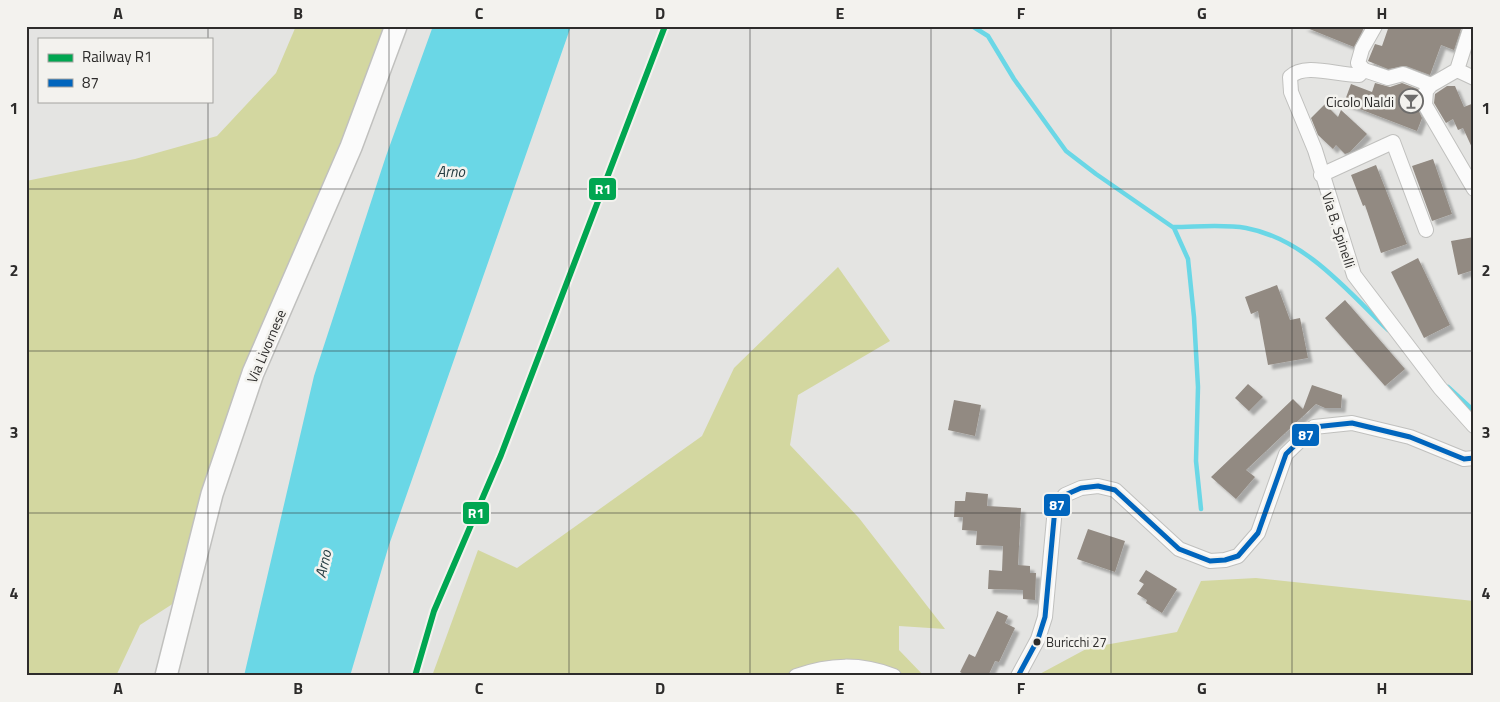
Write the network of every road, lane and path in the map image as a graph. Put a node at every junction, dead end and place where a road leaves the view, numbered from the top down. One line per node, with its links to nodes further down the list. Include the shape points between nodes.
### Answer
1 (396, 26): 12 (main road, Via Livornese, via 351,147 243,401 212,494)
2 (1375, 26): 4 (street, via 1358,63)
3 (1470, 26): 5 (street)
4 (1364, 70): 6 (street, via 1388,78 1404,74); 7 (street, Via B. Spinelli, via 1359,75 1347,76 1312,70 1294,72 1290,77 1291,92 1315,150)
5 (1466, 74): 6 (street)
6 (1428, 88): 8 (street, via 1425,105)
7 (1321, 175): 9 (street, via 1393,142); 10 (street, Via B. Spinelli, via 1354,275 1440,388)
8 (1474, 189)
9 (1426, 230)
10 (1474, 426)
11 (1474, 458): 15 (street, via 1464,459 1410,437 1352,423 1314,427 1286,454 1258,532 1248,547 1238,556 1210,562 1179,549 1115,490 1098,486 1081,488 1065,495 1055,508 1045,617 1038,639)
12 (166, 676)
13 (796, 676): 14 (street, via 830,666 852,665)
14 (894, 676)
15 (1018, 676)

